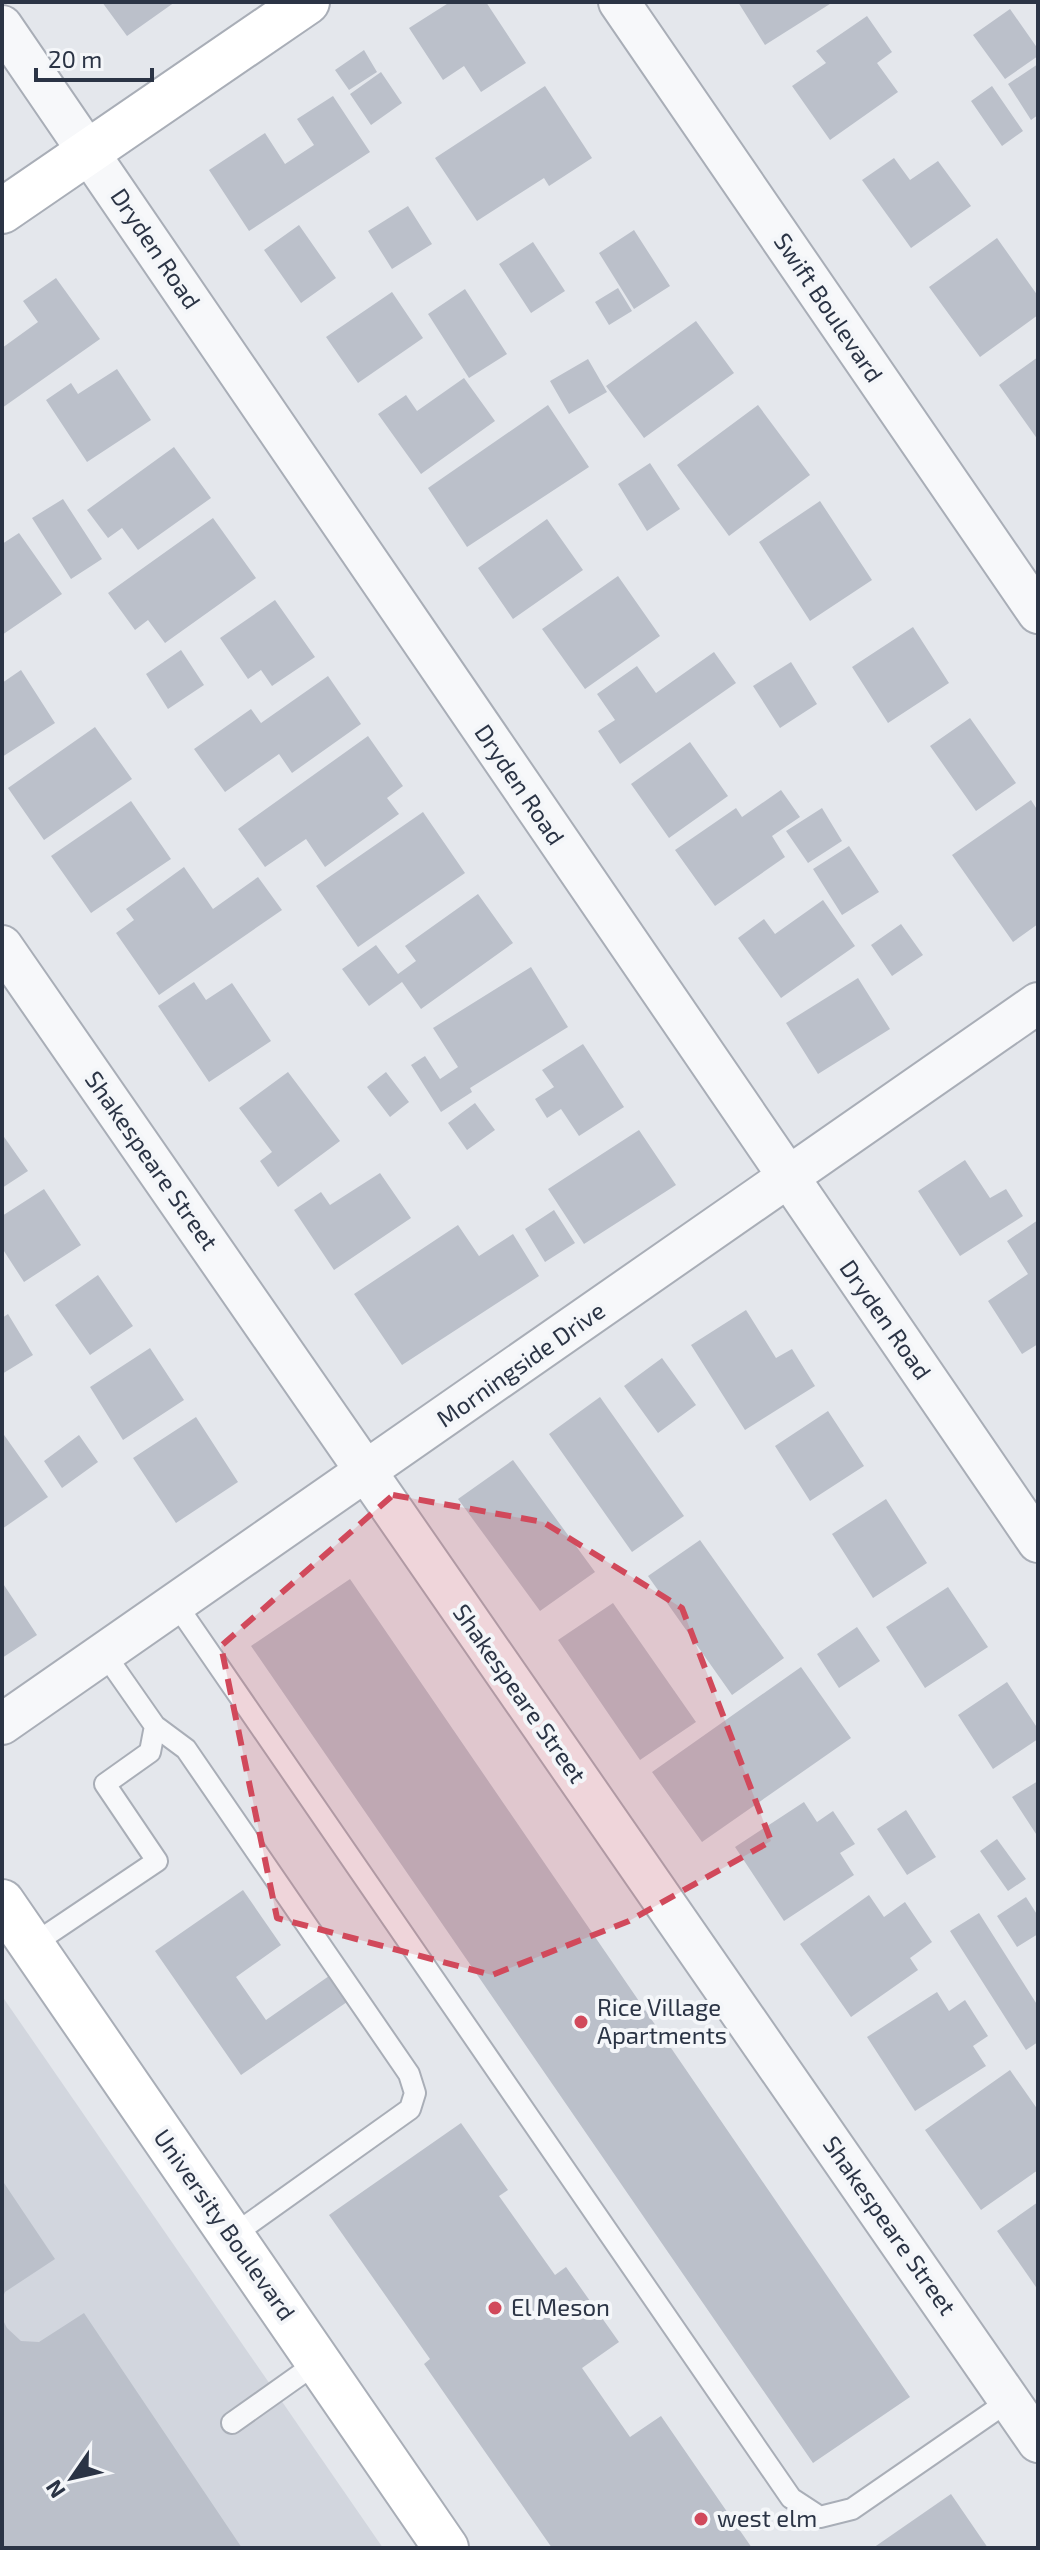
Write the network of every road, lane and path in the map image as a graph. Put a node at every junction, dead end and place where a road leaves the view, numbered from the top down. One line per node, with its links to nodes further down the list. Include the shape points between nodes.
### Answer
1 (307, 2): 4 (main road)
2 (619, 2): 6 (street, Swift Boulevard)
3 (2, 26): 4 (street, Dryden Road)
4 (89, 151): 5 (main road); 9 (street, Dryden Road)
5 (2, 211)
6 (1038, 613)
7 (2, 946): 10 (street, Shakespeare Street)
8 (1038, 1003): 9 (street, Morningside Drive)
9 (787, 1179): 10 (street, Morningside Drive); 11 (street, Dryden Road)
10 (366, 1473): 12 (street, Morningside Drive); 20 (street, Shakespeare Street)
11 (1038, 1542)
12 (176, 1604): 13 (street, Morningside Drive); 20 (lane, via 791,2498 820,2517 852,2509)
13 (104, 1653): 14 (street, Morningside Drive); 15 (lane)
14 (2, 1724)
15 (155, 1726): 17 (lane, via 150,1752 105,1784 157,1861); 18 (lane, via 186,1749 409,2074 415,2093 410,2109)
16 (2, 1902): 17 (main road, University Boulevard)
17 (32, 1945): 18 (main road, University Boulevard)
18 (232, 2236): 19 (main road, University Boulevard)
19 (318, 2362): 21 (lane); 23 (main road, University Boulevard)
20 (1010, 2400): 22 (street, Shakespeare Street)
21 (232, 2423)
22 (1038, 2442)
23 (446, 2548)

